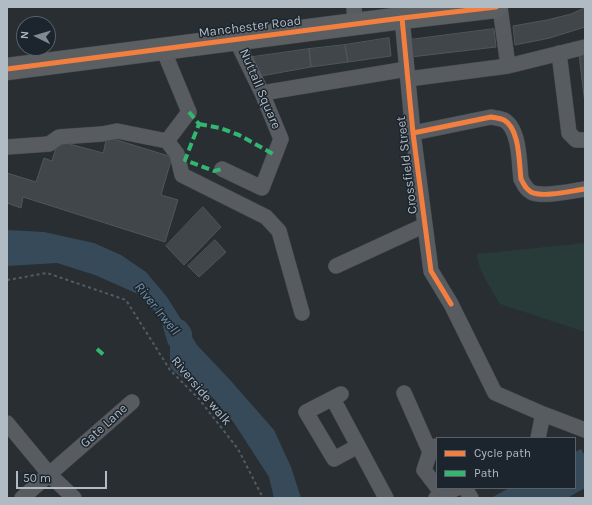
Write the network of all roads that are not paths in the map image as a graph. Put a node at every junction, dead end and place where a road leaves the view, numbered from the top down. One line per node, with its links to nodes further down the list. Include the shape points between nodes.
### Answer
1 (496, 7): 4 (highway, Manchester Road)
2 (500, 7): 9 (street)
3 (354, 15): 4 (highway, Manchester Road); 5 (highway, Manchester Road)
4 (402, 18): 11 (street, Crossfield Street)
5 (240, 39): 7 (highway, Manchester Road); 12 (street, Nuttall Square, via 240,48)
6 (585, 47): 8 (street)
7 (162, 49): 10 (highway, Manchester Road); 15 (street, via 189,112)
8 (559, 53): 9 (street); 14 (street, via 569,133 576,140)
9 (508, 66): 11 (street)
10 (7, 69)
11 (407, 74): 12 (street); 13 (street, Crossfield Street)
12 (262, 93): 18 (street, Nuttall Square, via 281,139)
13 (413, 133): 19 (street, via 491,117 503,119 516,135 524,186 536,194); 21 (street, Crossfield Street)
14 (585, 140)
15 (167, 141): 16 (street, via 117,131 59,136 49,144); 20 (street, via 177,154 182,175)
16 (7, 148)
17 (222, 169): 18 (street)
18 (262, 188): 20 (street, Nuttall Square)
19 (585, 190)
20 (251, 209): 23 (street, via 266,217 279,231)
21 (425, 225): 22 (street); 26 (street, Crossfield Street, via 431,271 451,304 495,393)
22 (336, 266)
23 (302, 313)
24 (404, 393): 27 (street)
25 (132, 402): 34 (street, Gate Lane)
26 (543, 414): 29 (street, Crossfield Street); 31 (street)
27 (415, 418): 30 (street); 33 (street)
28 (7, 423): 34 (street)
29 (585, 430)
30 (437, 437)
31 (538, 437)
32 (358, 446): 32 (street, via 337,396 306,412 334,459); 41 (street)
33 (433, 449): 35 (street, via 424,470)
34 (50, 475): 39 (street, Gate Lane); 40 (street)
35 (436, 489)
36 (452, 489): 38 (street)
37 (466, 489): 42 (street)
38 (438, 492)
39 (22, 498)
40 (74, 498)
41 (386, 498)
42 (470, 498)

